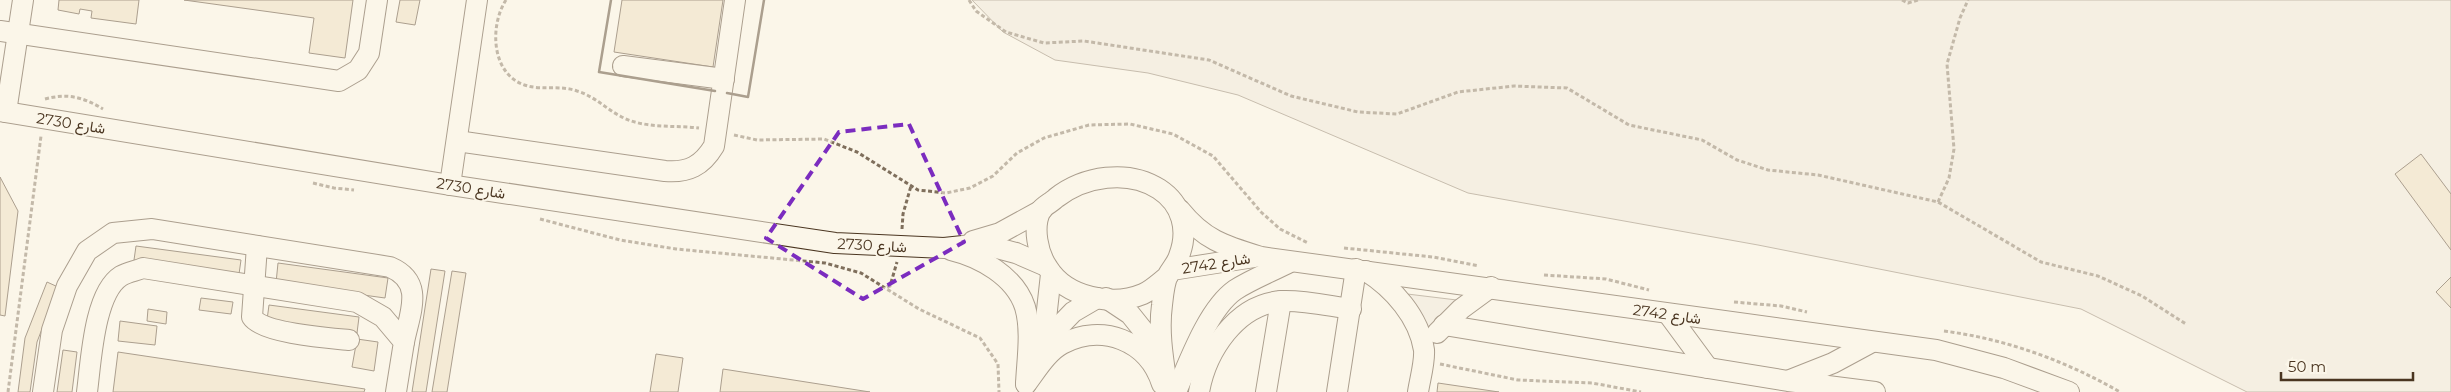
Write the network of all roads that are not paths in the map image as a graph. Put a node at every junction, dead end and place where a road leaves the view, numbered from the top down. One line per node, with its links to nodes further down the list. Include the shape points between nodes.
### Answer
1 (23, 0): 5 (street)
2 (377, 0): 5 (street, via 369,53 358,70 339,81)
3 (477, 0): 9 (street)
4 (735, 0): 7 (street)
5 (9, 33): 8 (street)
6 (623, 66): 7 (street)
7 (724, 79): 9 (street, via 714,146 706,158 680,172)
8 (3, 112): 10 (street, شارع 2730)
9 (457, 141): 10 (street)
10 (450, 185): 14 (street, شارع 2730, via 836,243)
11 (1042, 210): 12 (street, via 1084,181 1105,178 1132,179 1159,189); 14 (street, شارع 2730, via 1000,233); 17 (street, via 1036,234 1039,251)
12 (1180, 210): 15 (street, شارع 2742, via 1205,236); 19 (street, via 1183,241)
13 (257, 246): 20 (street); 28 (street, via 390,266 403,272 412,286); 36 (street, via 152,229 113,233 87,251 67,286 52,330)
14 (944, 248): 17 (street, شارع 2730, via 982,244 1016,253); 35 (street, via 969,254 992,267 1011,284 1025,306 1028,329)
15 (1261, 257): 16 (street, شارع 2742); 19 (street, شارع 2742)
16 (1290, 262): 18 (street, شارع 2742); 40 (street, via 1235,290 1225,300 1201,335)
17 (1049, 270): 22 (street, via 1068,289); 30 (street, via 1047,324)
18 (1361, 270): 21 (street, شارع 2742); 24 (street); 31 (street, via 1389,288 1408,311)
19 (1170, 273): 22 (street, via 1144,293 1129,298); 32 (street, via 1161,317)
20 (253, 286): 27 (street, via 252,317 261,326); 28 (street, via 357,302 383,317); 37 (street, via 143,268 120,276 104,296)
21 (1491, 287): 25 (street, شارع 2742); 26 (street)
22 (1101, 298): 30 (street, via 1073,312); 32 (street, via 1130,314)
23 (1281, 301): 24 (street); 41 (street, via 1261,306 1240,317 1224,334 1207,362); 42 (street)
24 (1351, 309): 43 (street)
25 (1669, 314): 29 (street, شارع 2742); 33 (street)
26 (1444, 325): 31 (street); 33 (street)
27 (349, 340)
28 (404, 342): 38 (street)
29 (1872, 342): 34 (street, via 1833,363); 46 (street, شارع 2742, via 1936,350 2004,368)
30 (1040, 346): 35 (street)
31 (1423, 355): 44 (street)
32 (1164, 356): 39 (street)
33 (1708, 368): 34 (street)
34 (1788, 381): 45 (street)
35 (1025, 388): 39 (street, via 1042,362 1060,345 1083,336 1107,334 1131,344 1150,361)
36 (43, 392)
37 (87, 392)
38 (396, 392)
39 (1166, 392)
40 (1176, 392)
41 (1199, 392)
42 (1266, 392)
43 (1337, 392)
44 (1418, 392)
45 (1875, 392)
46 (2069, 392)

